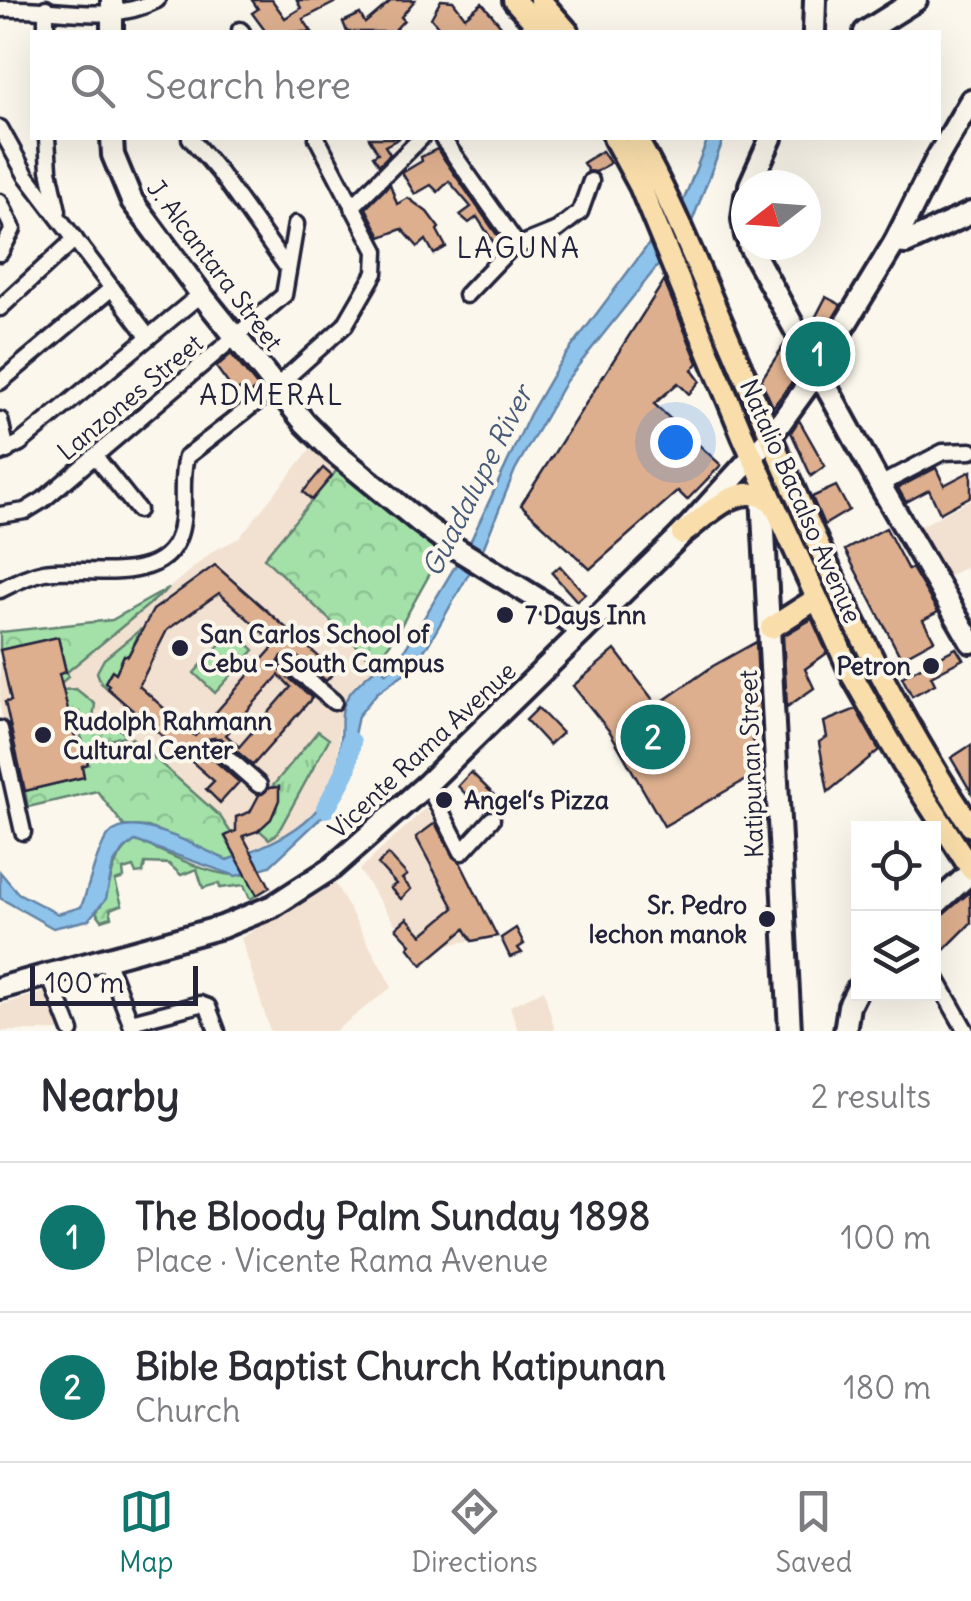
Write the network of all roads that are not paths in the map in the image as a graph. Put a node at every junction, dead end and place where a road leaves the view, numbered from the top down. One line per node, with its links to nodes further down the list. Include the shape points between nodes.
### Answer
1 (157, 0): 8 (street)
2 (514, 0): 10 (main road)
3 (540, 0): 11 (main road)
4 (815, 0): 12 (street)
5 (916, 0): 13 (street)
6 (46, 8): 7 (street); 8 (street); 9 (street)
7 (0, 9)
8 (112, 16)
9 (46, 30)
10 (536, 30)
11 (566, 30)
12 (814, 30)
13 (867, 30)
14 (971, 100): 33 (street, Vicente Rama Avenue)
15 (0, 128): 30 (street)
16 (46, 140): 30 (street)
17 (112, 140): 41 (street, J. Alcantara Street, via 132,201)
18 (192, 140): 39 (street)
19 (318, 140): 28 (street, via 334,188)
20 (443, 140): 34 (street)
21 (615, 140): 37 (main road, Natalio Bacalso Avenue)
22 (637, 140): 35 (main road, Natalio Bacalso Avenue)
23 (770, 140): 25 (street)
24 (412, 141): 28 (street)
25 (757, 170)
26 (591, 182): 34 (street, via 580,212 549,234)
27 (0, 202): 36 (street, via 12,229)
28 (352, 207): 50 (street, via 376,251 375,273 344,325)
29 (971, 213): 33 (street)
30 (60, 220): 32 (street)
31 (296, 224): 39 (street, Lanzones Street)
32 (74, 239): 40 (street); 43 (street)
33 (895, 242): 48 (street, Vicente Rama Avenue)
34 (517, 244): 42 (street)
35 (688, 245): 37 (main road); 44 (main road, Natalio Bacalso Avenue)
36 (0, 252)
37 (670, 260): 47 (main road, Natalio Bacalso Avenue)
38 (757, 260): 48 (street)
39 (288, 269): 46 (street, Lanzones Street, via 284,296)
40 (112, 288): 45 (street); 49 (street)
41 (200, 294): 45 (street); 46 (street, J. Alcantara Street)
42 (466, 296)
43 (0, 308)
44 (724, 328): 47 (main road); 52 (main road, Natalio Bacalso Avenue)
45 (148, 336): 54 (street)
46 (236, 337): 50 (street, J. Alcantara Street); 55 (street, Lanzones Street)
47 (703, 338): 56 (main road, Natalio Bacalso Avenue)
48 (818, 370): 52 (street, Vicente Rama Avenue); 57 (street)
49 (0, 382)
50 (276, 386): 62 (street, via 186,457 180,534 160,558 115,572 46,571); 65 (street, J. Alcantara Street, via 334,452 456,549)
51 (0, 420): 54 (street)
52 (772, 436): 56 (street, Vicente Rama Avenue); 74 (main road, Natalio Bacalso Avenue, via 880,676)
53 (971, 451): 57 (street, via 943,452)
54 (4, 452)
55 (94, 456): 59 (street); 60 (street, Lanzones Street, via 34,506)
56 (754, 458): 58 (main road, Natalio Bacalso Avenue); 61 (street, Vicente Rama Avenue)
57 (880, 485): 66 (street)
58 (767, 499): 61 (main road, via 753,491 739,494); 63 (main road, Natalio Bacalso Avenue); 64 (street, Katipunan Street)
59 (138, 510)
60 (0, 515)
61 (682, 534): 65 (street, Vicente Rama Avenue)
62 (0, 590)
63 (816, 600): 64 (main road); 76 (main road, Natalio Bacalso Avenue, via 878,722)
64 (770, 628): 87 (street, Katipunan Street)
65 (582, 632): 71 (street, Vicente Rama Avenue)
66 (971, 642)
67 (289, 664): 68 (street)
68 (334, 702)
69 (0, 728): 75 (street)
70 (215, 747): 72 (street)
71 (427, 784): 73 (street, via 462,852); 78 (street, Vicente Rama Avenue, via 323,875 273,906)
72 (259, 786)
73 (492, 819)
74 (971, 826)
75 (23, 832)
76 (971, 871): 77 (street)
77 (941, 899)
78 (106, 960): 79 (street, Vicente Rama Avenue); 83 (street)
79 (49, 974): 80 (street, Vicente Rama Avenue); 85 (street)
80 (0, 988)
81 (941, 988): 88 (street)
82 (853, 1001): 84 (street)
83 (132, 1027): 86 (street, via 200,1004 208,1007)
84 (843, 1030)
85 (71, 1031)
86 (217, 1031)
87 (790, 1031)
88 (966, 1031)

